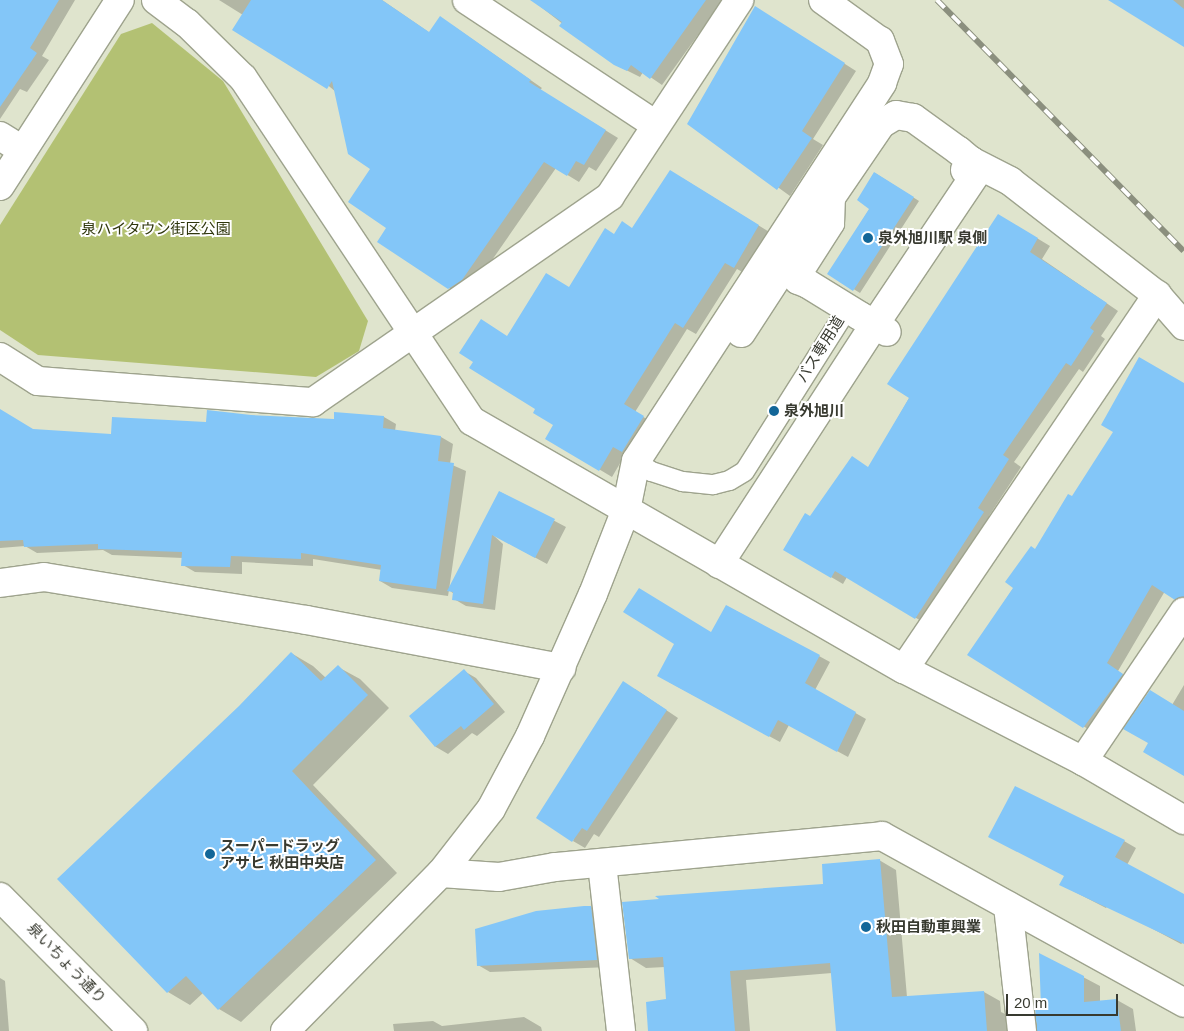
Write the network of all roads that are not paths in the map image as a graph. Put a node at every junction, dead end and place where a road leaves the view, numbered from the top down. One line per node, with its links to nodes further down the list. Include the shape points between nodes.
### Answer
1 (120, 0): 9 (street)
2 (156, 0): 19 (street, via 186,23 243,78)
3 (467, 0): 8 (street)
4 (739, 0): 8 (street)
5 (823, 0): 6 (street, via 880,41 889,64)
6 (882, 83): 7 (street); 21 (street)
7 (896, 115): 10 (street, via 913,118); 12 (street, via 881,124)
8 (654, 124): 19 (street, via 610,196)
9 (11, 143): 11 (street)
10 (980, 166): 15 (street, via 1010,181); 17 (street)
11 (0, 186)
12 (835, 190): 13 (street); 14 (lane, via 834,224)
13 (797, 247): 14 (street); 21 (street)
14 (798, 280): 16 (street)
15 (1157, 295): 18 (street); 27 (street)
16 (847, 308): 17 (street); 21 (lane, バス専用道, via 744,471 714,484 682,481)
17 (882, 323): 23 (street)
18 (1184, 326)
19 (413, 335): 20 (street, via 313,402 38,381); 22 (street, via 472,421)
20 (0, 357)
21 (644, 466): 22 (street)
22 (626, 510): 23 (street); 26 (street)
23 (726, 568): 27 (street)
24 (0, 583): 26 (street, via 44,577 307,620)
25 (1184, 612): 28 (street)
26 (562, 668): 31 (street, via 491,809)
27 (904, 669): 28 (street)
28 (1083, 761): 29 (street)
29 (1184, 820)
30 (602, 864): 31 (street, via 555,867 499,877); 33 (street, via 882,836); 37 (street)
31 (441, 872): 36 (street)
32 (0, 897): 35 (street, 泉いちょう通り)
33 (1008, 906): 34 (street); 38 (street)
34 (1184, 1003)
35 (133, 1031)
36 (285, 1031)
37 (621, 1031)
38 (1022, 1031)

